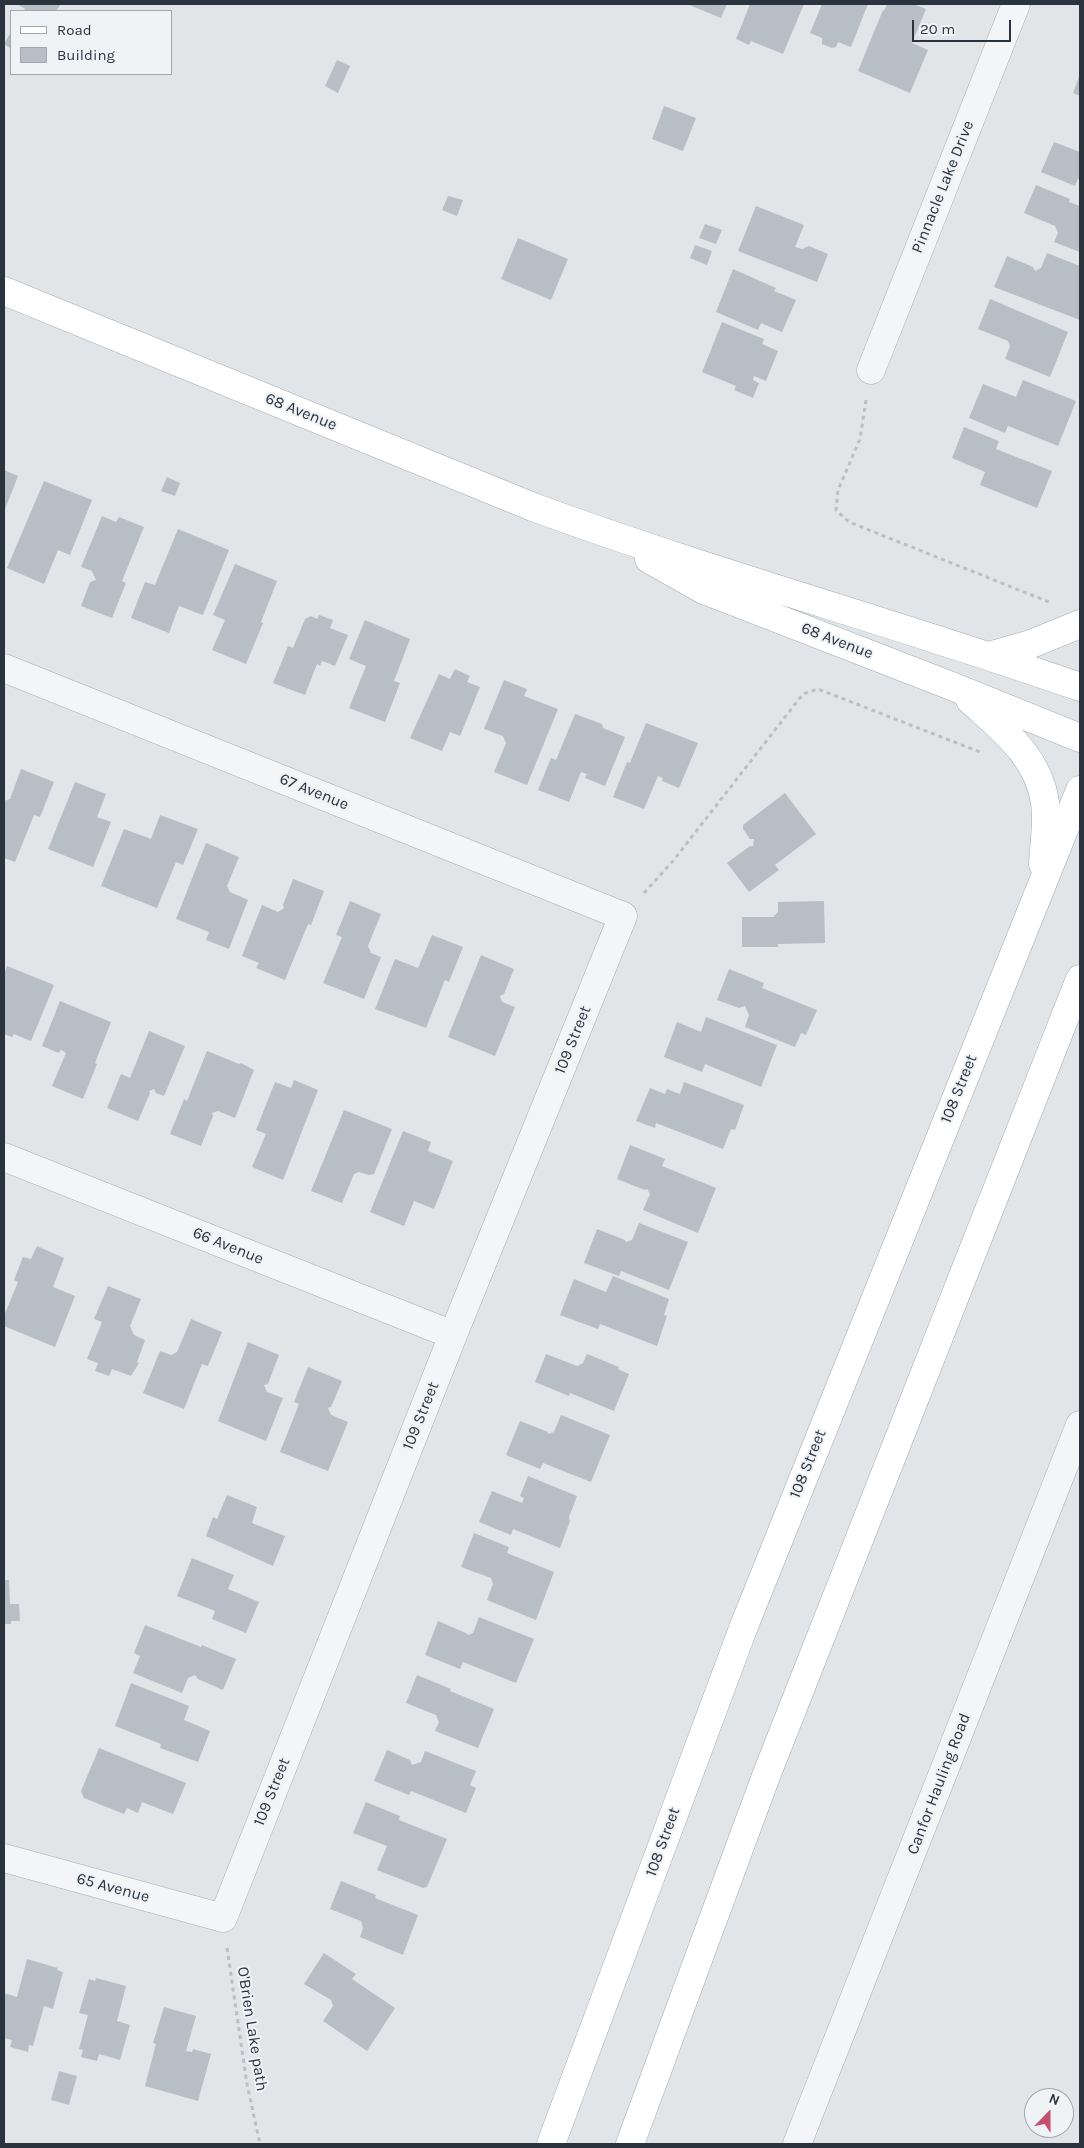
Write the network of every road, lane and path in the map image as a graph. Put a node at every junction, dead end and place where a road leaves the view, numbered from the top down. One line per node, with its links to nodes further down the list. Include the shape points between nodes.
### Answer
1 (1016, 4): 3 (street, Pinnacle Lake Drive)
2 (4, 291): 4 (main road, 68 Avenue)
3 (871, 370): 5 (path, via 860,439 838,490 836,510 849,522)
4 (600, 531): 7 (main road, 68 Avenue); 9 (main road, 68 Avenue, via 704,590)
5 (1056, 605)
6 (1080, 624): 7 (main road, via 1031,644)
7 (989, 656): 10 (main road, 68 Avenue)
8 (4, 668): 15 (street, 67 Avenue)
9 (954, 686): 11 (main road, 68 Avenue); 12 (main road, via 1002,728)
10 (1080, 687)
11 (1080, 738)
12 (1028, 758): 14 (main road, via 1041,784 1046,804); 15 (path, via 985,754 818,689 803,694 673,861)
13 (1080, 790): 14 (main road, 108 Street)
14 (1043, 881): 23 (main road, 108 Street, via 744,1626)
15 (624, 916): 18 (street, 109 Street)
16 (1080, 979): 24 (main road, via 770,1767)
17 (4, 1157): 18 (street, 66 Avenue)
18 (453, 1335): 21 (street, 109 Street)
19 (1080, 1425): 25 (street, Canfor Hauling Road)
20 (4, 1858): 21 (street, 65 Avenue)
21 (223, 1918): 22 (path, O'Brien Lake path, via 247,2084)
22 (260, 2144)
23 (551, 2144)
24 (630, 2144)
25 (797, 2144)

